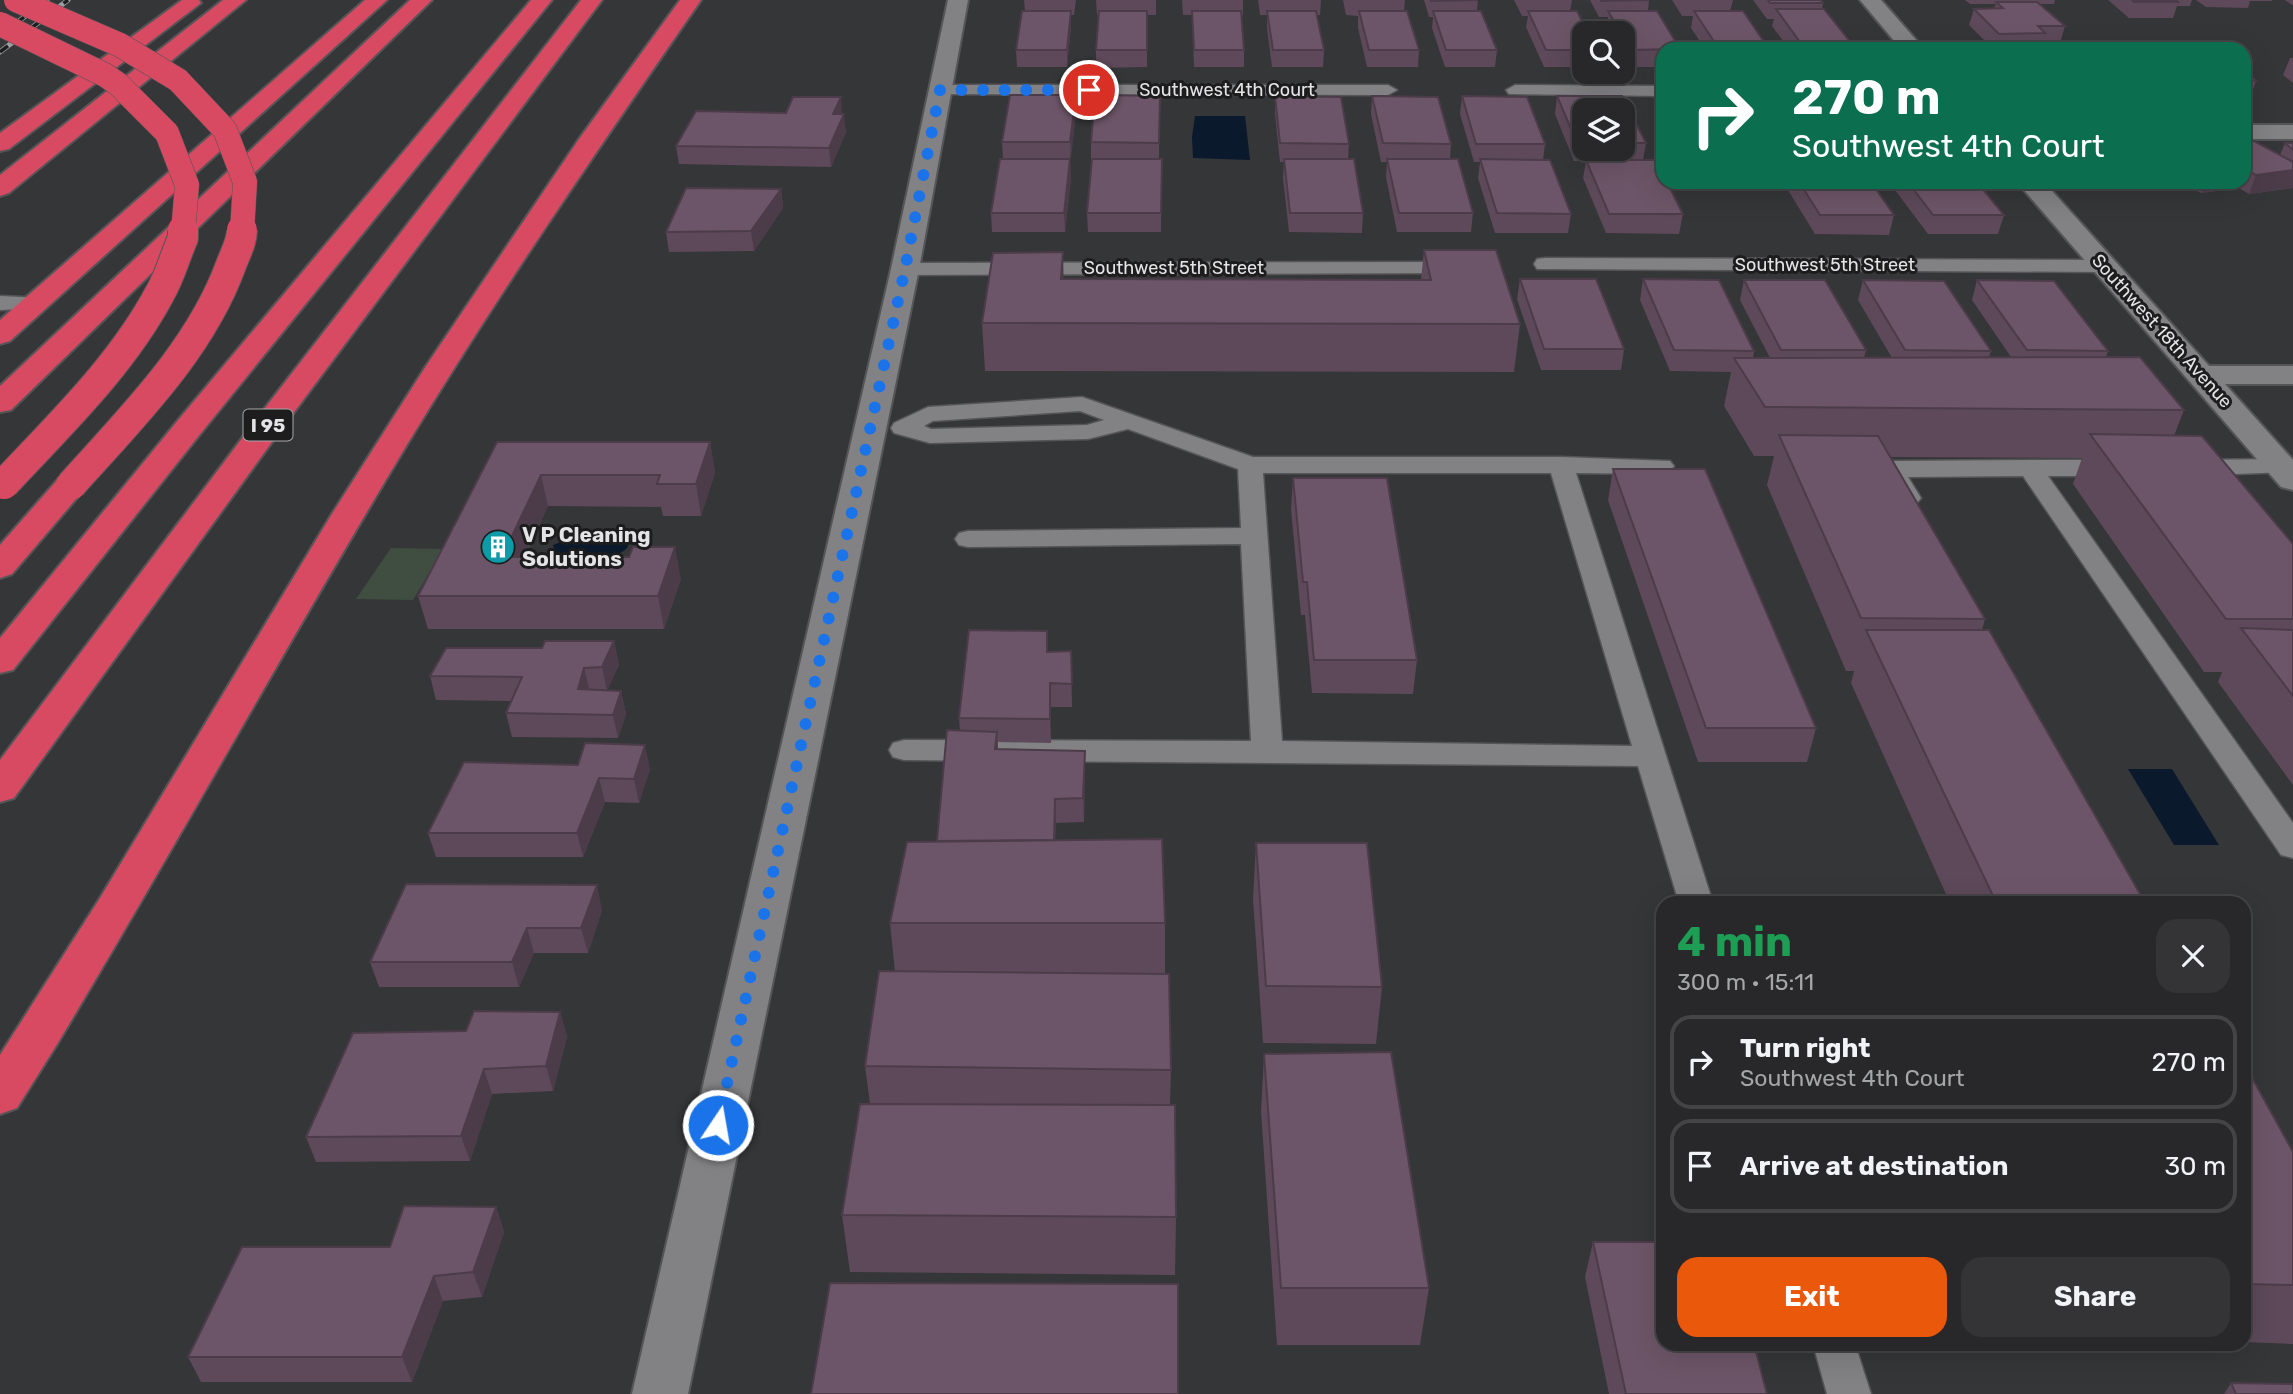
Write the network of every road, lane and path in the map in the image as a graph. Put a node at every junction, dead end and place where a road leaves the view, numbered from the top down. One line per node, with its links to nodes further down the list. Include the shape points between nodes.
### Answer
1 (16, 0): 42 (highway, bridge, via 100,37 177,79 218,119 238,155 245,216 242,240 213,309 180,359)
2 (196, 0): 19 (highway)
3 (236, 0): 20 (highway)
4 (377, 0): 27 (highway)
5 (422, 0): 31 (highway)
6 (542, 0): 43 (highway)
7 (592, 0): 47 (highway, I 95, via 277,413)
8 (691, 0): 50 (highway, via 544,206 411,412)
9 (958, 0): 13 (street)
10 (1870, 0): 12 (street)
11 (0, 24): 38 (highway, bridge, via 87,65 136,98 174,143 188,194 184,236 152,310 111,366)
12 (1907, 42)
13 (940, 90): 14 (lane, Southwest 4th Court); 25 (street)
14 (1388, 90)
15 (1515, 90): 16 (lane)
16 (1656, 91)
17 (2251, 132): 18 (street)
18 (2293, 132)
19 (0, 144)
20 (0, 188)
21 (2036, 189): 23 (street, Southwest 18th Avenue)
22 (1545, 264): 23 (lane, Southwest 5th Street)
23 (2104, 266): 29 (street, Southwest 18th Avenue)
24 (1442, 268): 25 (lane, Southwest 5th Street)
25 (905, 269): 32 (street)
26 (0, 303): 27 (lane)
27 (36, 303): 28 (highway)
28 (0, 335)
29 (2201, 375): 30 (street); 37 (street, Southwest 18th Avenue)
30 (2293, 375)
31 (0, 403)
32 (886, 426): 33 (lane, via 928,414 1082,404); 54 (street)
33 (1250, 466): 34 (lane); 40 (lane)
34 (1560, 466): 35 (lane); 46 (lane)
35 (1661, 466)
36 (2030, 468): 37 (lane); 39 (lane, via 1891,469); 48 (lane)
37 (2287, 473)
38 (2, 486)
39 (1919, 517)
40 (1254, 536): 41 (lane); 45 (lane)
41 (968, 538)
42 (0, 567)
43 (0, 662)
44 (904, 750): 45 (lane)
45 (1267, 751): 46 (lane)
46 (1651, 756): 49 (lane)
47 (0, 789)
48 (2293, 847)
49 (1694, 896)
50 (61, 1001): 51 (highway); 52 (highway)
51 (0, 1095)
52 (0, 1126)
53 (1836, 1351): 55 (lane)
54 (660, 1394)
55 (1849, 1394)

